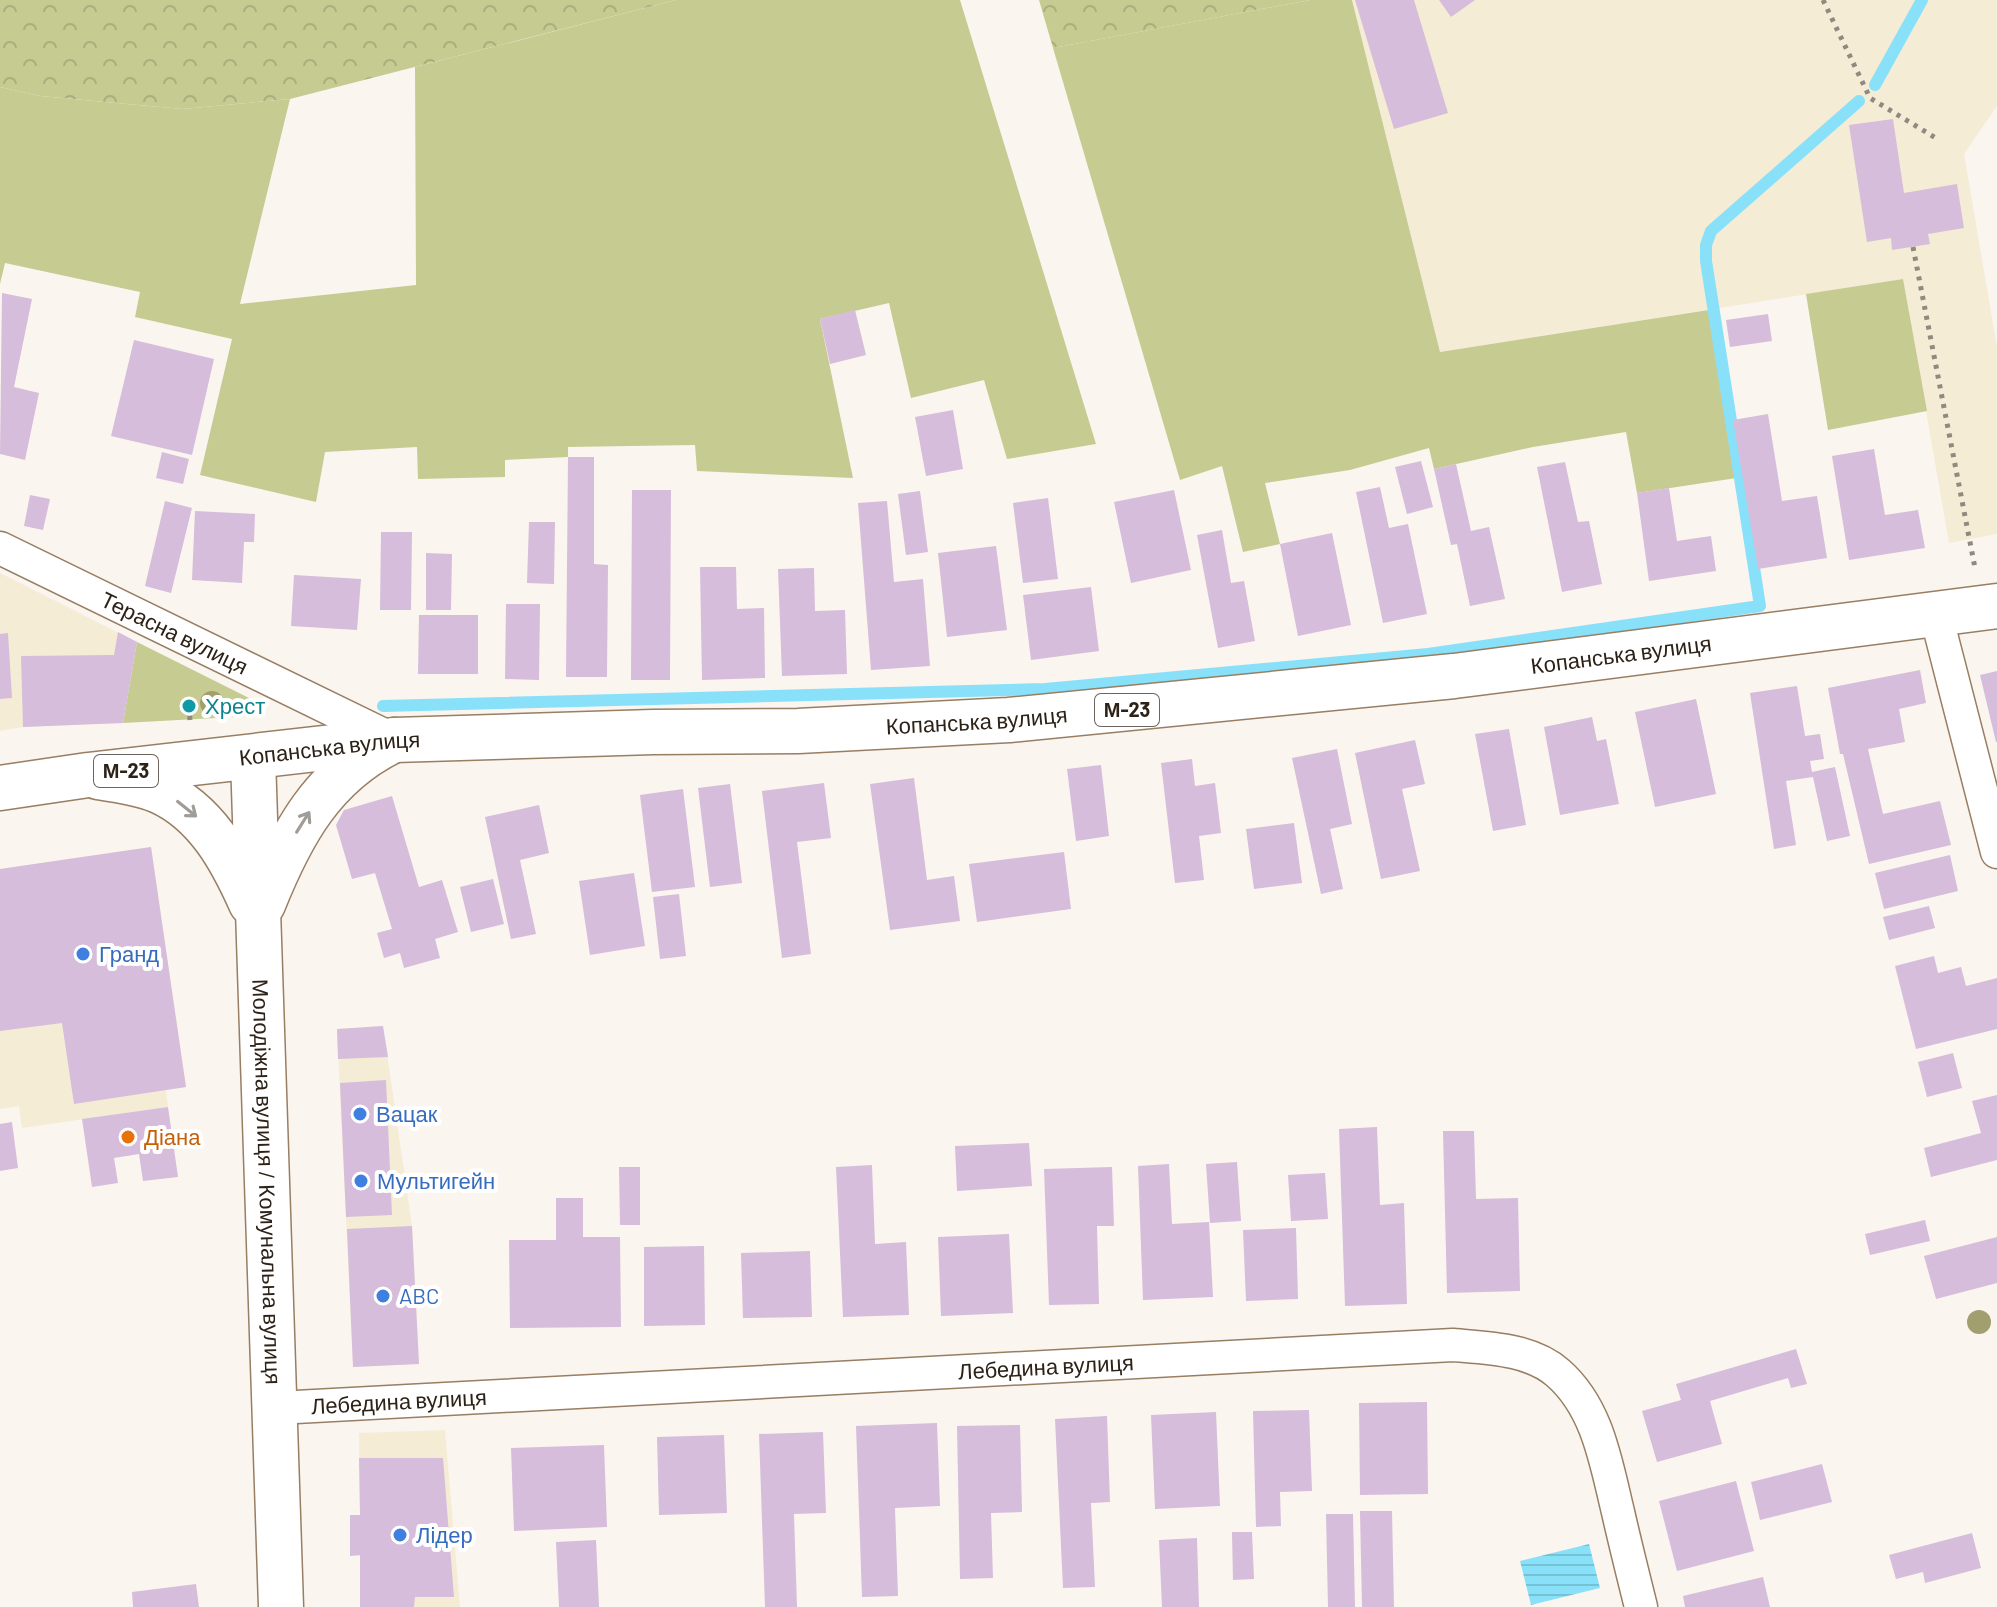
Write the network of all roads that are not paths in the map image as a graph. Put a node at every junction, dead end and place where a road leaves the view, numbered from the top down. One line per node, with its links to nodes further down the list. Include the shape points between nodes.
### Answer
1 (0, 548): 4 (street, Терасна вулиця)
2 (1990, 607): 3 (main road, Копанська вулиця / М-23)
3 (1936, 615): 4 (main road, Копанська вулиця / М-23, via 1454,676 1009,720 798,731); 8 (street)
4 (394, 740): 5 (main road, Копанська вулиця / М-23); 9 (main road, one-way to 4, via 290,844 322,794 367,753)
5 (253, 758): 6 (main road, Копанська вулиця / М-23); 9 (main road, Молодіжна вулиця / Комунальна вулиця)
6 (88, 775): 7 (main road, Копанська вулиця / М-23); 9 (main road, one-way to 9, via 157,790 194,814 225,851)
7 (0, 788)
8 (1997, 852)
9 (258, 917): 10 (main road, Молодіжна вулиця / Комунальна вулиця)
10 (277, 1408): 11 (main road, Молодіжна вулиця / Комунальна вулиця); 12 (street, Лебедина вулиця, via 1453,1345 1499,1349 1557,1372 1579,1396 1601,1440)
11 (281, 1607)
12 (1641, 1607)

